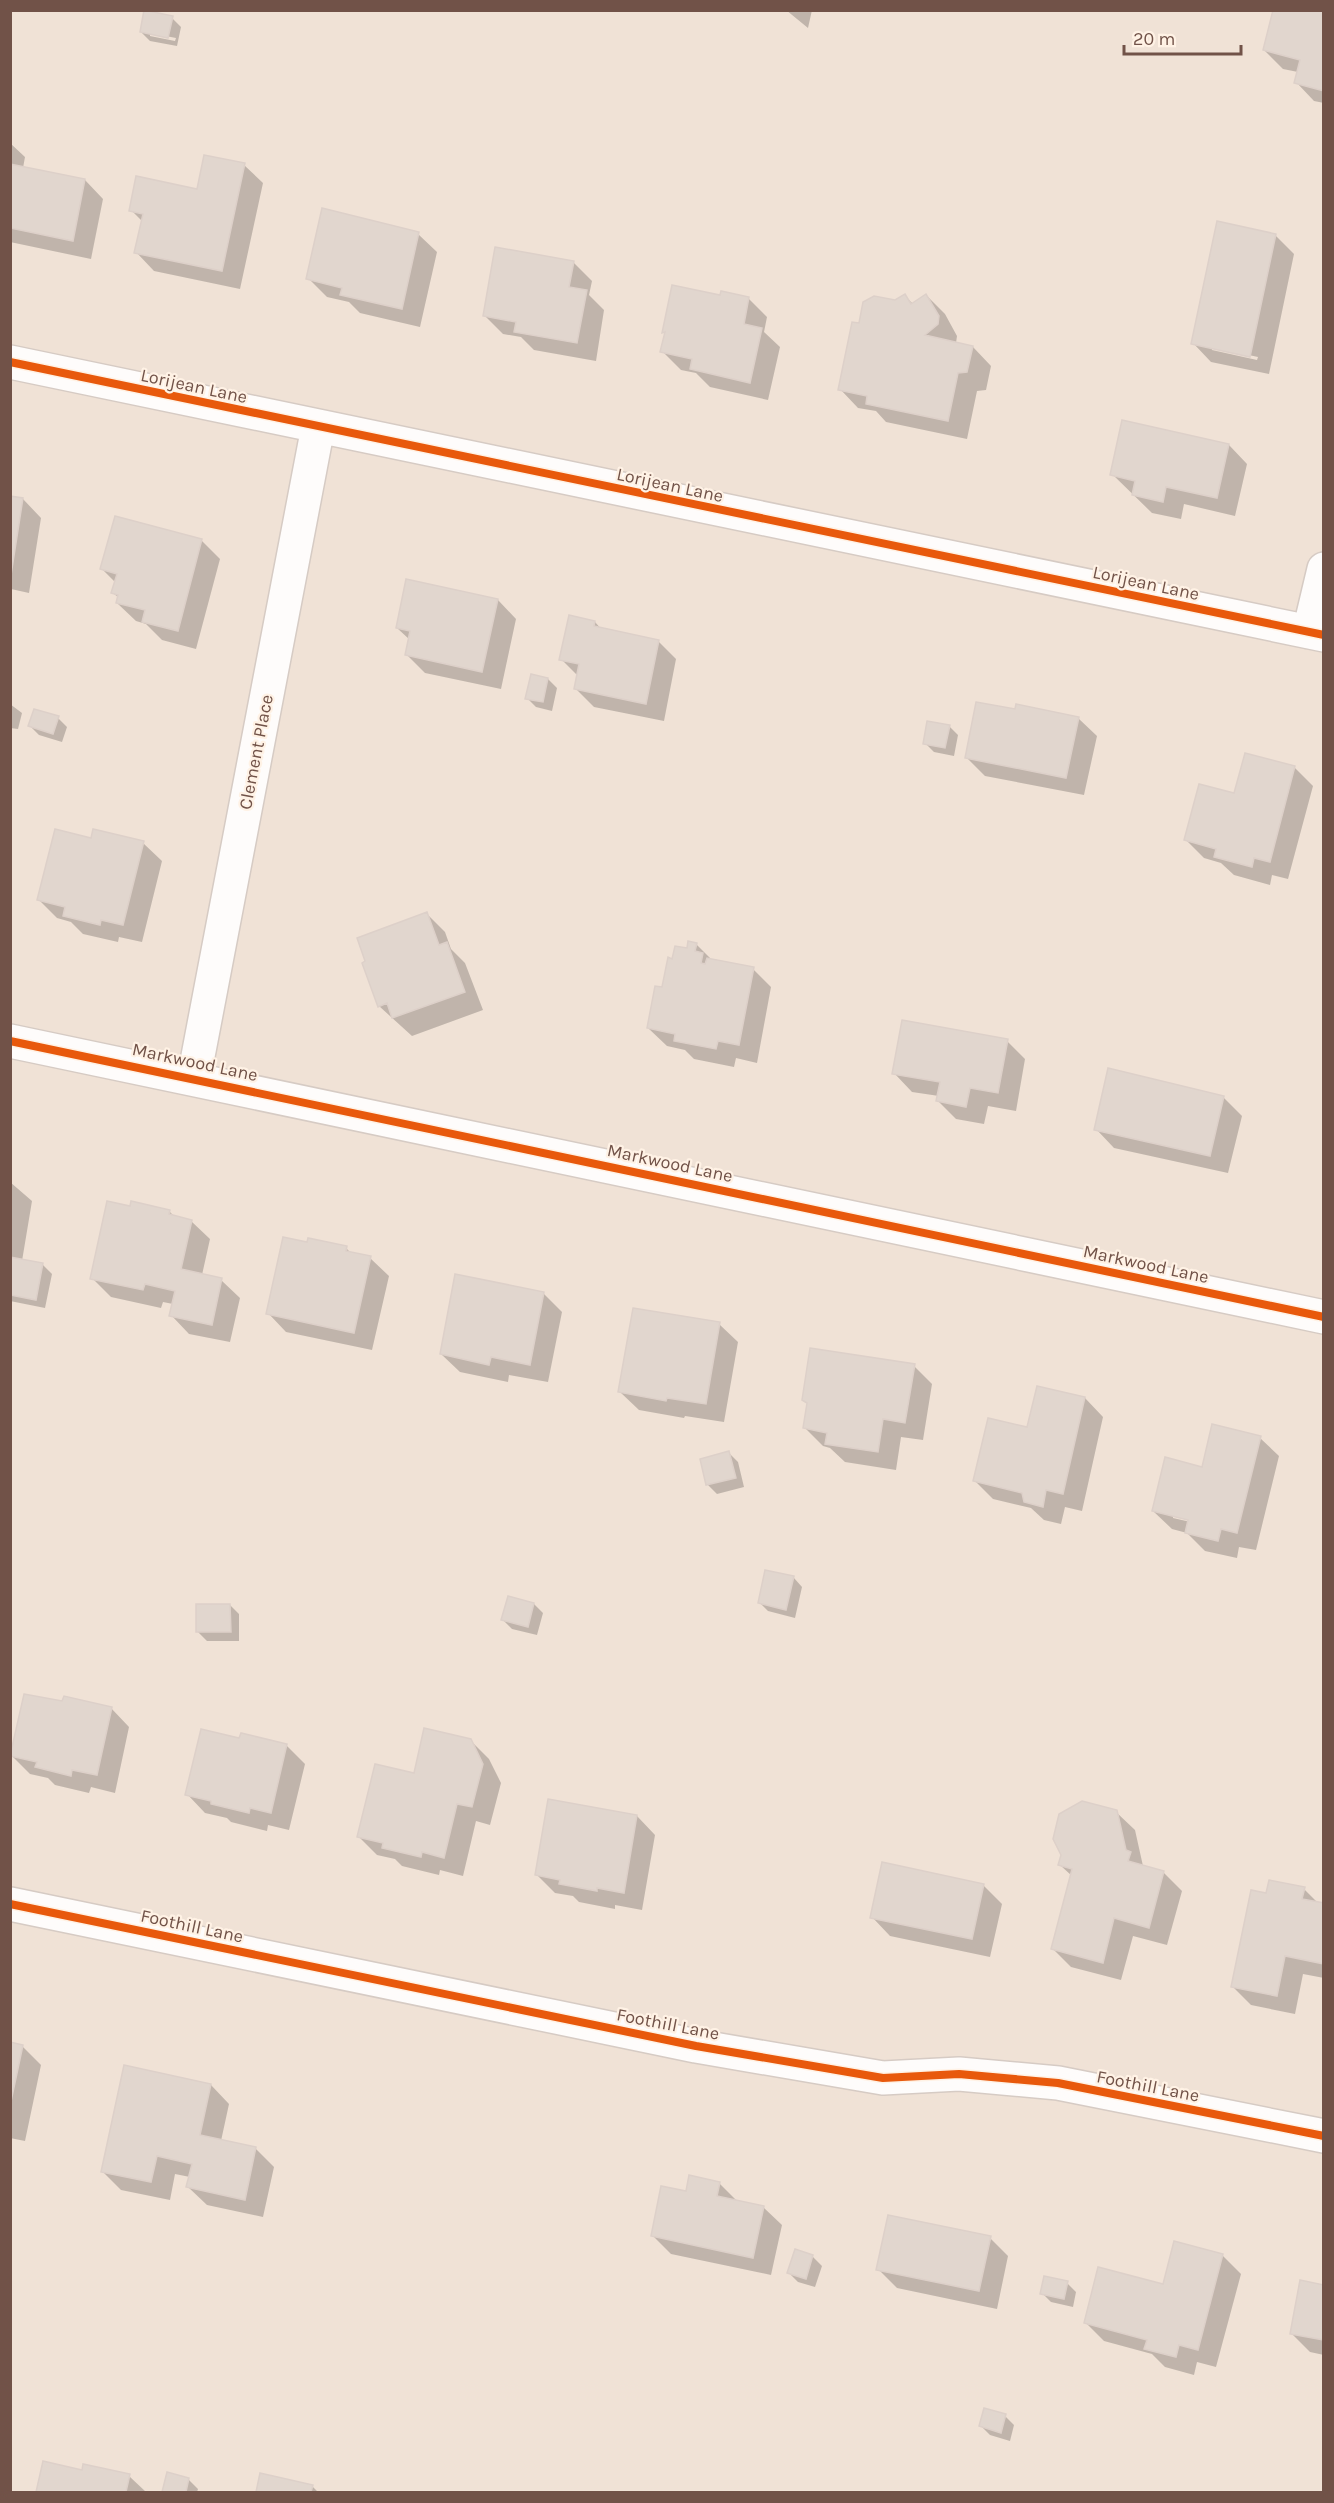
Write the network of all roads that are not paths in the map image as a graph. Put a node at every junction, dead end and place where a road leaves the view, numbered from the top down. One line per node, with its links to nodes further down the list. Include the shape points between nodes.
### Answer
1 (10, 362): 2 (street, Lorijean Lane)
2 (318, 427): 4 (street, Lorijean Lane); 6 (street, Clement Place)
3 (1323, 569): 4 (street)
4 (1316, 633)
5 (10, 1041): 6 (street, Markwood Lane)
6 (194, 1077): 7 (street, Markwood Lane)
7 (1323, 1317)
8 (10, 1904): 9 (street, Foothill Lane, via 696,2046 883,2078 959,2074 1058,2083)
9 (1323, 2136)

